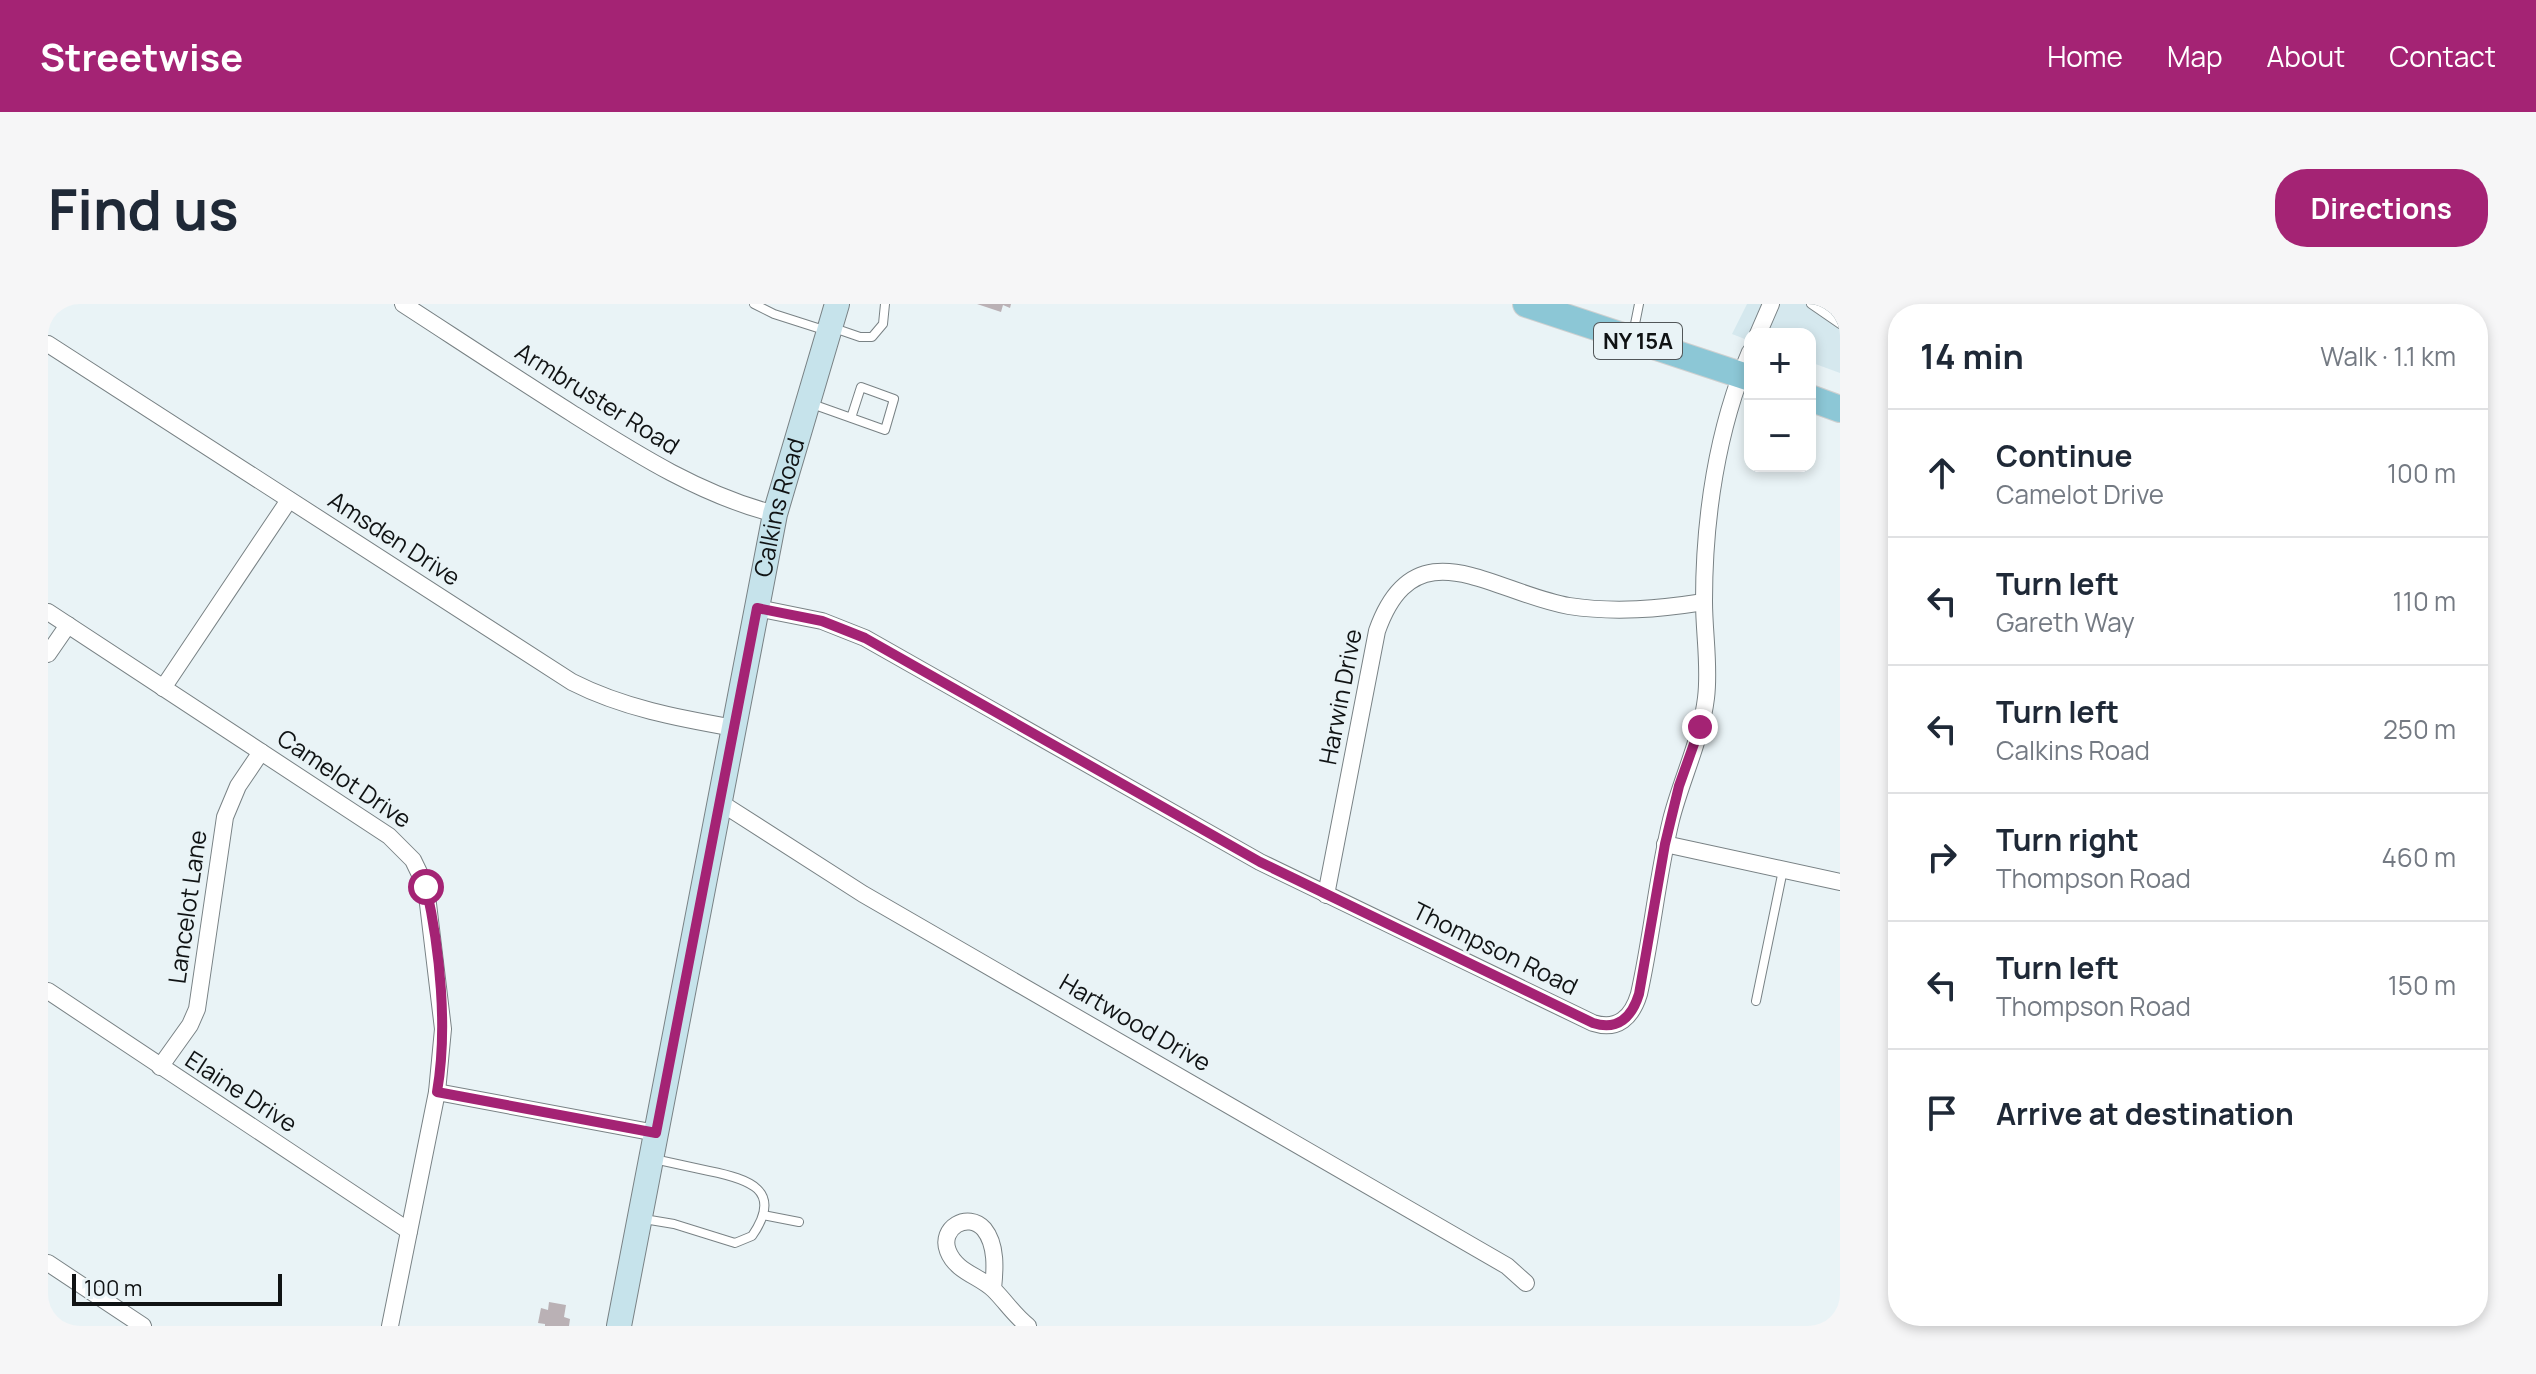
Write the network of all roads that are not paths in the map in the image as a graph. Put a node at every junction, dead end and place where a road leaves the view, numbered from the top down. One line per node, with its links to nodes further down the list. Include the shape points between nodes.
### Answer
1 (403, 304): 20 (street, Armbruster Road, via 683,480 738,505)
2 (754, 304): 8 (lane, via 774,314)
3 (885, 304): 8 (lane, via 883,324 872,337 860,337)
4 (1526, 304): 11 (main road, NY 15A)
5 (1639, 304): 11 (lane)
6 (1771, 304): 10 (street)
7 (1811, 304): 9 (lane)
8 (832, 321): 16 (main road, Calkins Road)
9 (1840, 324)
10 (1761, 328)
11 (1633, 339): 13 (main road, NY 15A)
12 (48, 344): 19 (street, Amsden Drive)
13 (1744, 367)
14 (1744, 377): 21 (street, Thompson Road, via 1716,462)
15 (1815, 400): 17 (main road)
16 (808, 403): 18 (lane); 20 (main road, Calkins Road)
17 (1840, 409)
18 (851, 418): 18 (lane, via 885,430 894,399 861,387)
19 (289, 500): 26 (street); 27 (street, Amsden Drive, via 595,694)
20 (775, 514): 22 (main road, Calkins Road)
21 (1704, 602): 30 (street, Thompson Road, via 1706,703); 33 (street, Harwin Drive, via 1607,610 1544,600 1447,571 1411,579 1385,607 1377,631)
22 (757, 608): 27 (main road, Calkins Road); 33 (street, Thompson Road, via 822,621 865,638)
23 (48, 612): 24 (street, Camelot Drive)
24 (68, 625): 25 (street); 26 (street, Camelot Drive)
25 (48, 654)
26 (163, 688): 28 (street, Camelot Drive)
27 (734, 728): 29 (main road, Calkins Road)
28 (261, 752): 36 (street, Lancelot Lane, via 225,817 197,1009); 37 (street, Camelot Drive, via 389,836 421,873 442,1010)
29 (721, 803): 38 (main road, Calkins Road); 45 (street, Hartwood Drive, via 863,894 1507,1266)
30 (1665, 844): 31 (street); 33 (street, Thompson Road, via 1639,994 1630,1016 1615,1025 1593,1023)
31 (1783, 869): 32 (street); 35 (lane)
32 (1839, 878)
33 (1326, 895)
34 (48, 991): 36 (street, Elaine Drive)
35 (1756, 1001)
36 (160, 1067): 43 (street, Elaine Drive)
37 (437, 1092): 38 (street); 43 (street, Camelot Drive)
38 (656, 1133): 39 (main road, Calkins Road)
39 (651, 1158): 40 (lane, via 755,1184 765,1201); 41 (main road, Calkins Road)
40 (763, 1215): 41 (lane, via 752,1236 735,1243); 42 (lane)
41 (639, 1219): 49 (main road, Calkins Road)
42 (799, 1222)
43 (409, 1231): 48 (street, Camelot Drive)
44 (48, 1263): 47 (street)
45 (1526, 1283)
46 (993, 1289): 50 (street)
47 (143, 1326)
48 (390, 1326)
49 (619, 1326)
50 (1028, 1326)

